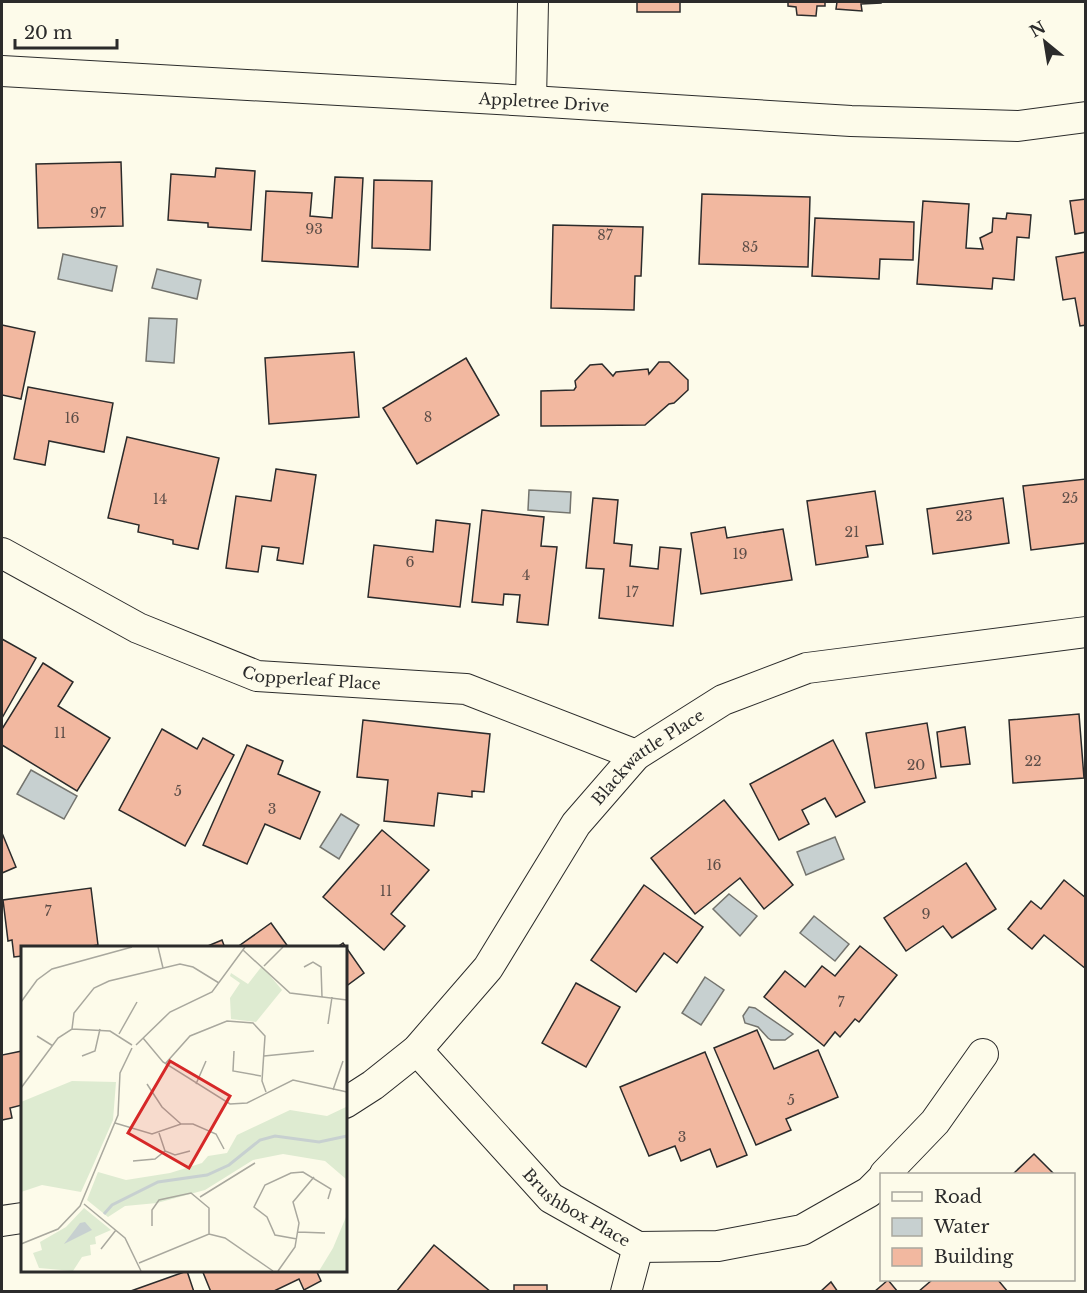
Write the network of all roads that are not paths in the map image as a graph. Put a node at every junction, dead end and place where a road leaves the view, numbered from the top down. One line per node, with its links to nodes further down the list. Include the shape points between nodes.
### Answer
1 (533, 2): 3 (street)
2 (2, 71): 3 (street, Appletree Drive)
3 (531, 101): 4 (street, Appletree Drive, via 851,121 1018,126)
4 (1086, 117)
5 (2, 554): 7 (street, Copperleaf Place, via 138,628 257,676 466,689)
6 (1086, 632): 7 (street, Blackwattle Place, via 807,668 723,700)
7 (636, 755): 8 (street, Blackwattle Place, via 576,824 488,968)
8 (417, 1050): 10 (street, Blackwattle Place); 15 (street, Brushbox Place, via 551,1198)
9 (983, 1054): 11 (street, via 934,1122)
10 (346, 1102)
11 (886, 1173)
12 (880, 1181): 15 (street, Brushbox Place, via 869,1192 802,1230 718,1246)
13 (21, 1218): 14 (street)
14 (2, 1221)
15 (638, 1247): 16 (street)
16 (626, 1292)

